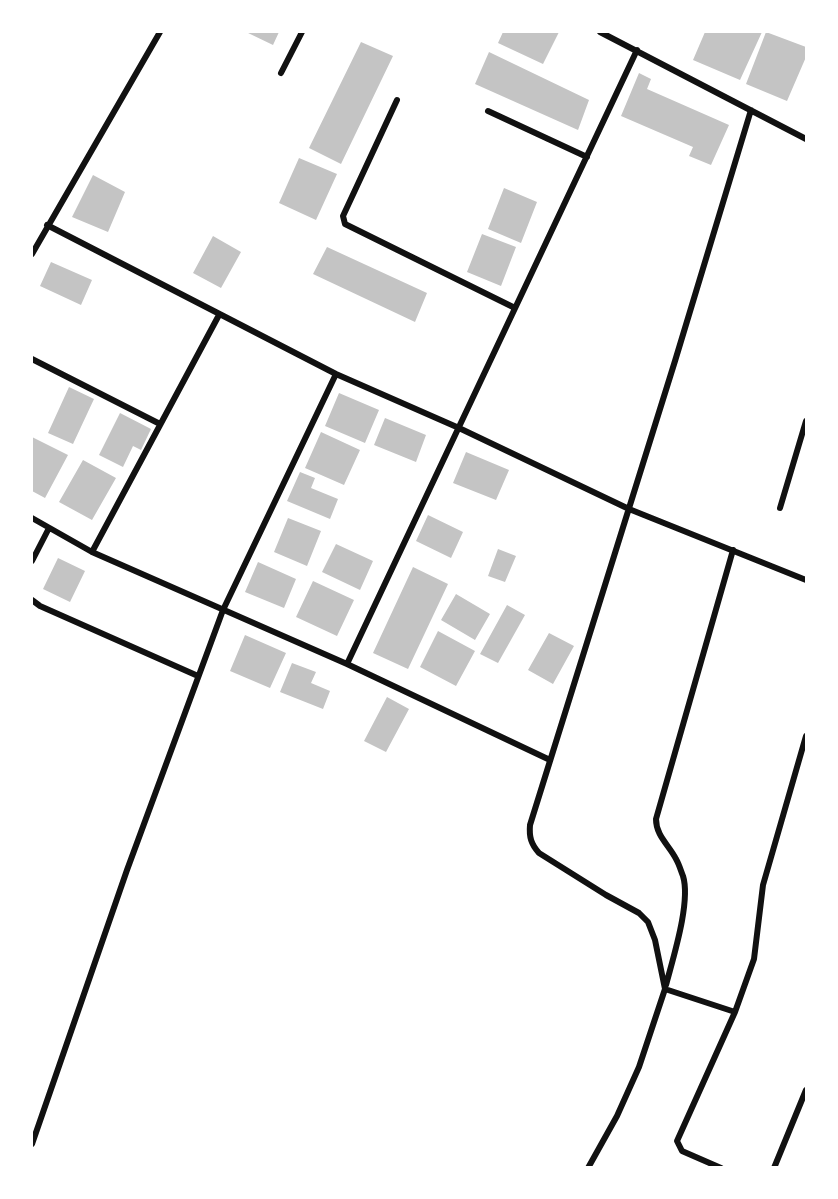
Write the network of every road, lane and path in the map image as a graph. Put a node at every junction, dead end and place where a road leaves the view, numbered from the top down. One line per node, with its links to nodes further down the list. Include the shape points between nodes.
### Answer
1 (160, 32): 11 (street)
2 (302, 32): 5 (street)
3 (600, 32): 4 (street)
4 (637, 50): 7 (street); 10 (street)
5 (281, 73)
6 (397, 100): 13 (street, via 343,216 345,224)
7 (751, 110): 9 (street); 23 (street)
8 (488, 111): 10 (street)
9 (807, 139)
10 (587, 157): 13 (street)
11 (47, 225): 12 (street); 14 (street)
12 (32, 254)
13 (515, 308): 19 (street)
14 (219, 315): 16 (street); 18 (street)
15 (32, 359): 18 (street)
16 (336, 374): 19 (street); 31 (street)
17 (807, 420): 20 (street)
18 (160, 424): 27 (street)
19 (459, 428): 23 (street); 32 (street)
20 (800, 441): 21 (street); 22 (street)
21 (807, 445)
22 (780, 507)
23 (628, 509): 26 (street); 35 (street)
24 (32, 518): 25 (street)
25 (49, 528): 27 (street); 28 (street)
26 (733, 550): 29 (street); 36 (street, via 656,819 659,833 684,879 681,921)
27 (92, 552): 31 (street)
28 (32, 561)
29 (807, 580)
30 (32, 600): 33 (street)
31 (223, 610): 32 (street); 33 (street)
32 (347, 664): 35 (street)
33 (198, 676): 39 (street)
34 (807, 736): 37 (street, via 763,885 754,959)
35 (550, 759): 36 (street, via 530,825 532,845 648,922)
36 (665, 988): 37 (street); 40 (street, via 639,1067)
37 (735, 1012): 41 (street, via 676,1142 682,1151)
38 (807, 1090): 42 (street)
39 (32, 1144)
40 (588, 1167)
41 (721, 1167)
42 (774, 1167)

